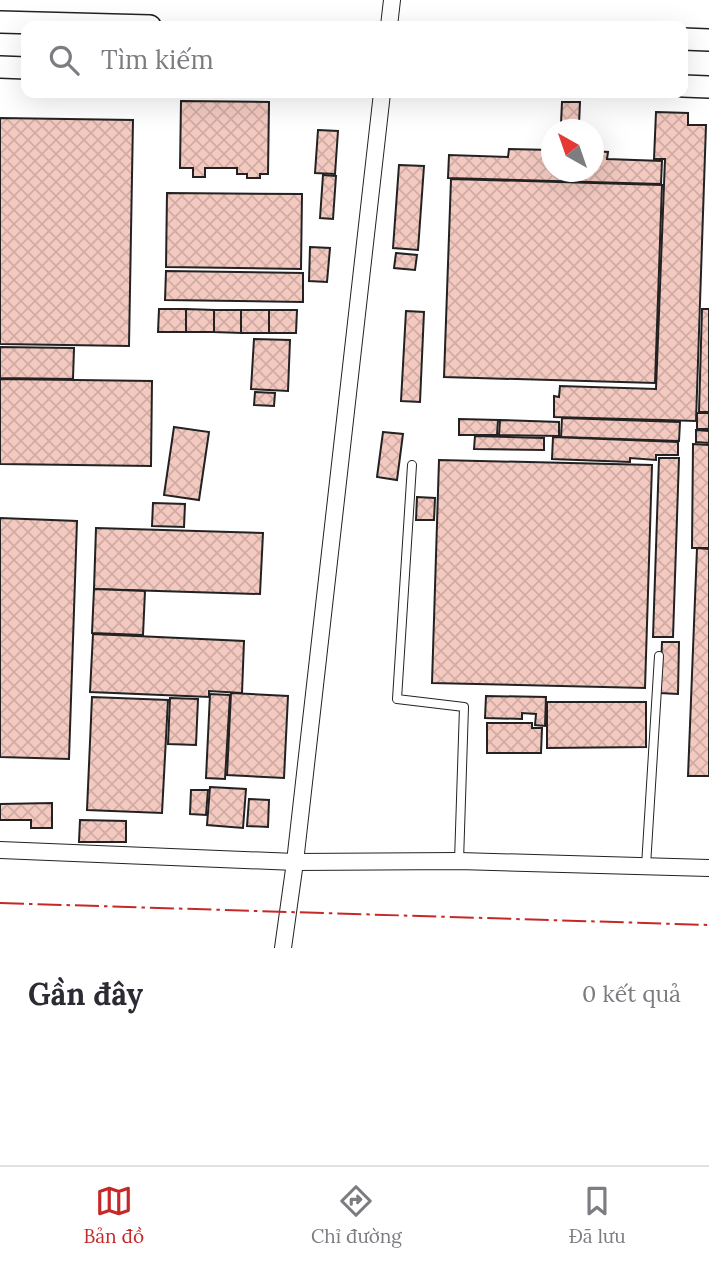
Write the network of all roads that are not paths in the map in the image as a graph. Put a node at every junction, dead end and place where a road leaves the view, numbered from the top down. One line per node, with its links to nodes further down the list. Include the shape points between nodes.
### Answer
1 (391, 0): 2 (street)
2 (389, 21)
3 (0, 22): 4 (street)
4 (21, 23)
5 (688, 39): 6 (street)
6 (709, 40)
7 (0, 67): 8 (street)
8 (21, 68)
9 (688, 86): 10 (street)
10 (709, 87)
11 (381, 98): 16 (street)
12 (412, 465): 15 (lane, via 397,699 464,707)
13 (659, 656): 17 (lane)
14 (0, 850): 16 (street)
15 (459, 861): 16 (street); 17 (street)
16 (295, 862): 19 (street)
17 (646, 866): 18 (street)
18 (709, 869)
19 (283, 948)

